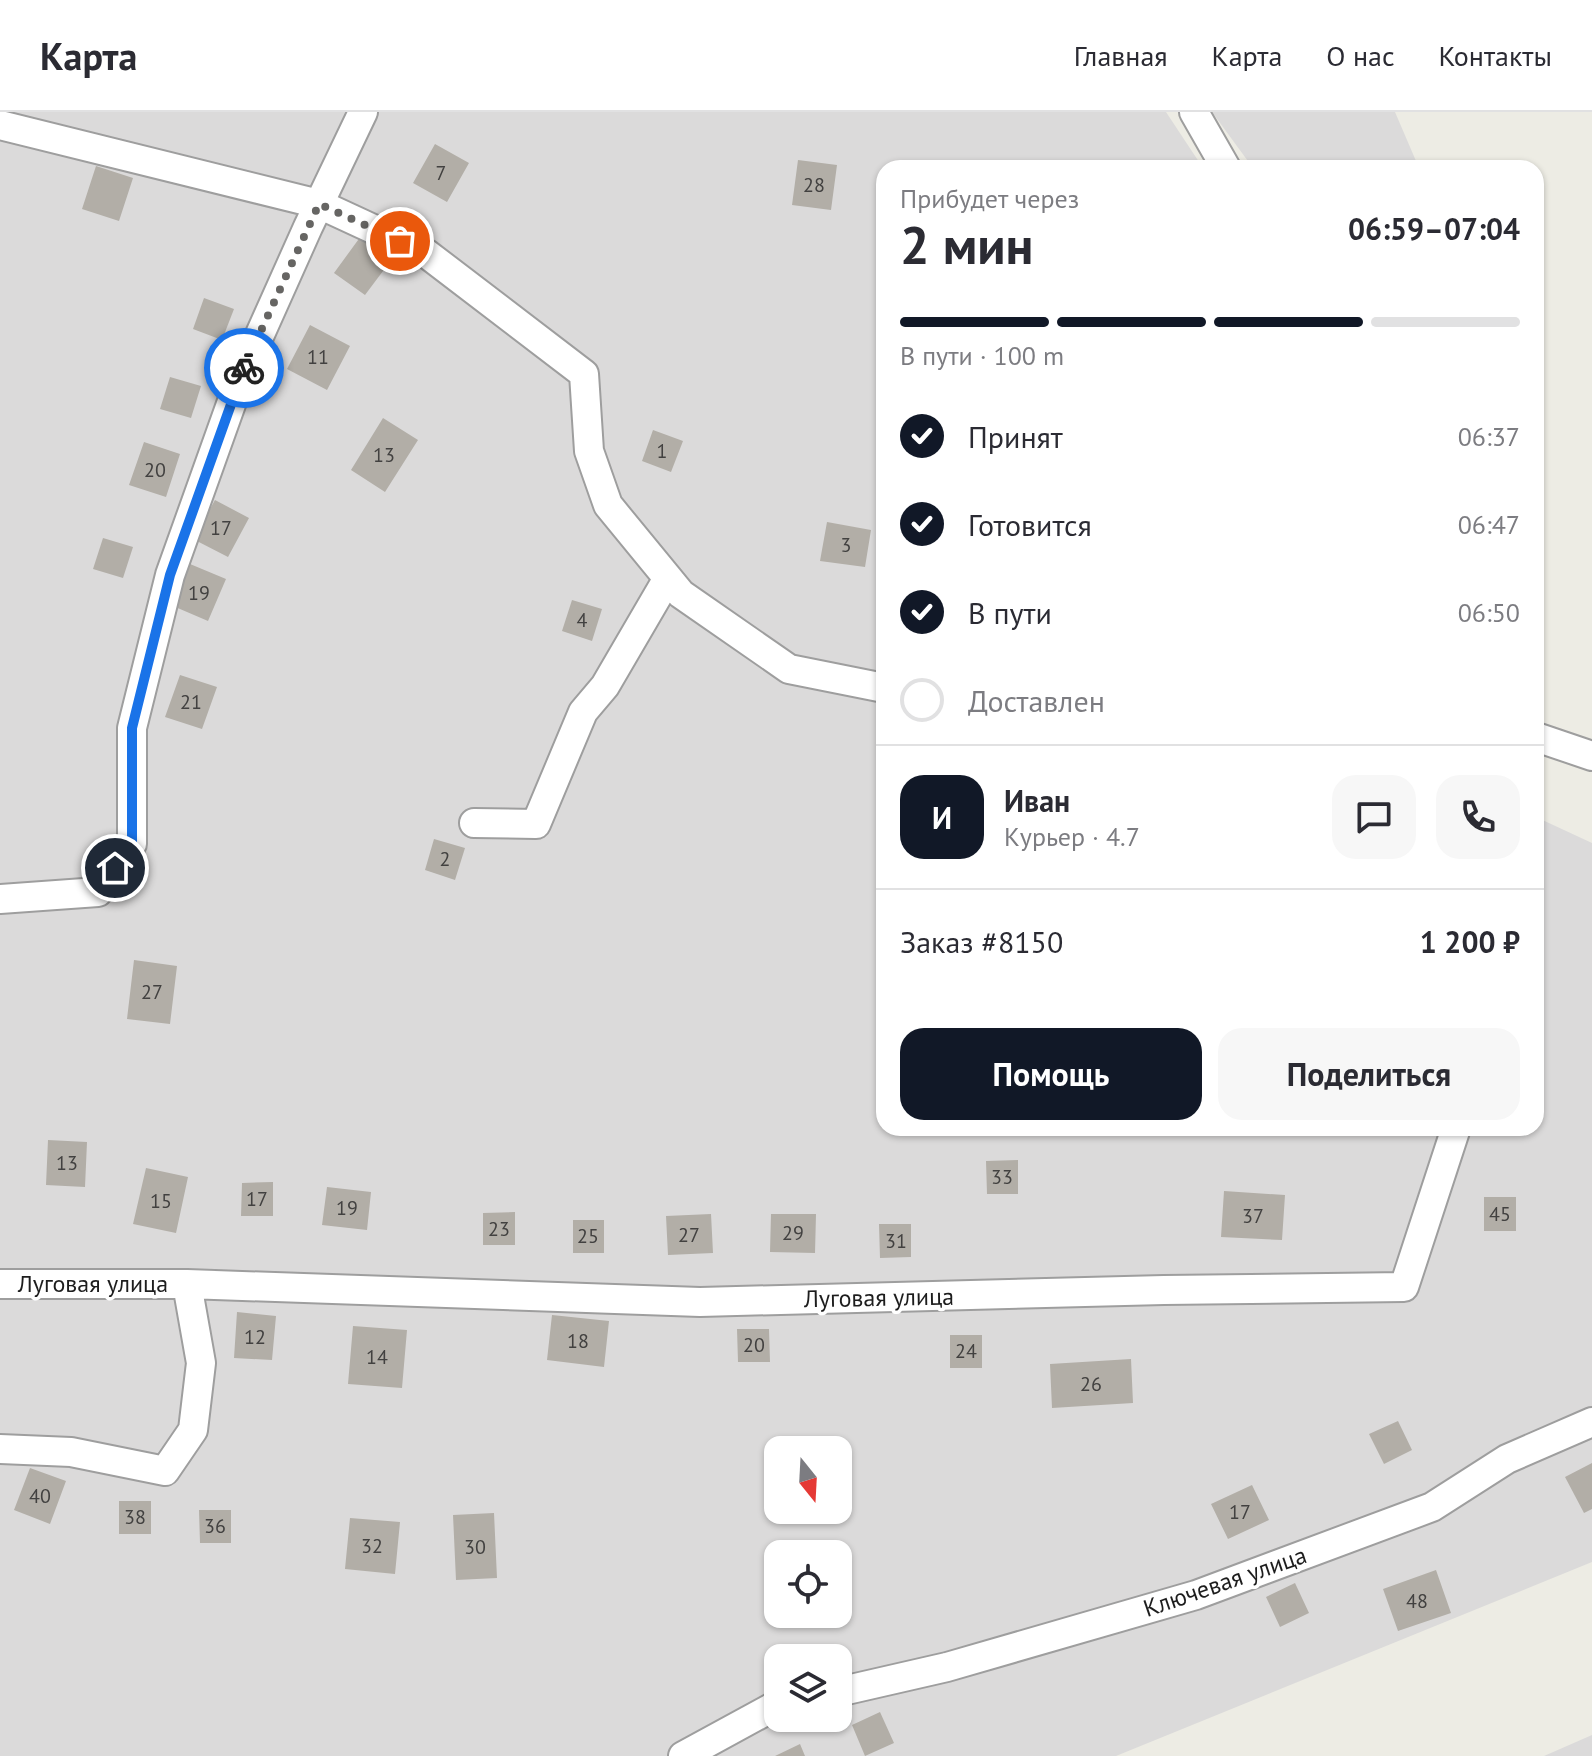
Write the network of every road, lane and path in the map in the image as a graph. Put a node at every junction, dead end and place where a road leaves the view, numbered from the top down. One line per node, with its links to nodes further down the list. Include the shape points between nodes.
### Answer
1 (363, 112): 5 (street)
2 (1194, 112): 4 (street)
3 (0, 125): 5 (street)
4 (1221, 160)
5 (319, 204): 6 (street, via 427,254 584,374 589,451 608,505); 11 (street, via 240,379 170,575 132,728 132,844 98,892)
6 (668, 578): 7 (street, via 681,594 789,669); 10 (street, via 605,686 583,712 536,824)
7 (876, 686)
8 (1544, 740): 9 (street)
9 (1592, 756)
10 (474, 823)
11 (0, 899)
12 (1453, 1136): 14 (street, Луговая улица, via 1404,1287 700,1302)
13 (0, 1284): 14 (street, Луговая улица)
14 (187, 1284): 16 (street, Луговая улица, via 201,1363 195,1417 193,1430 165,1471 71,1452)
15 (1592, 1422): 17 (street, Ключевая улица, via 1507,1459 1432,1507 1196,1595)
16 (0, 1449)
17 (852, 1689)
18 (764, 1712): 19 (street)
19 (683, 1756)

